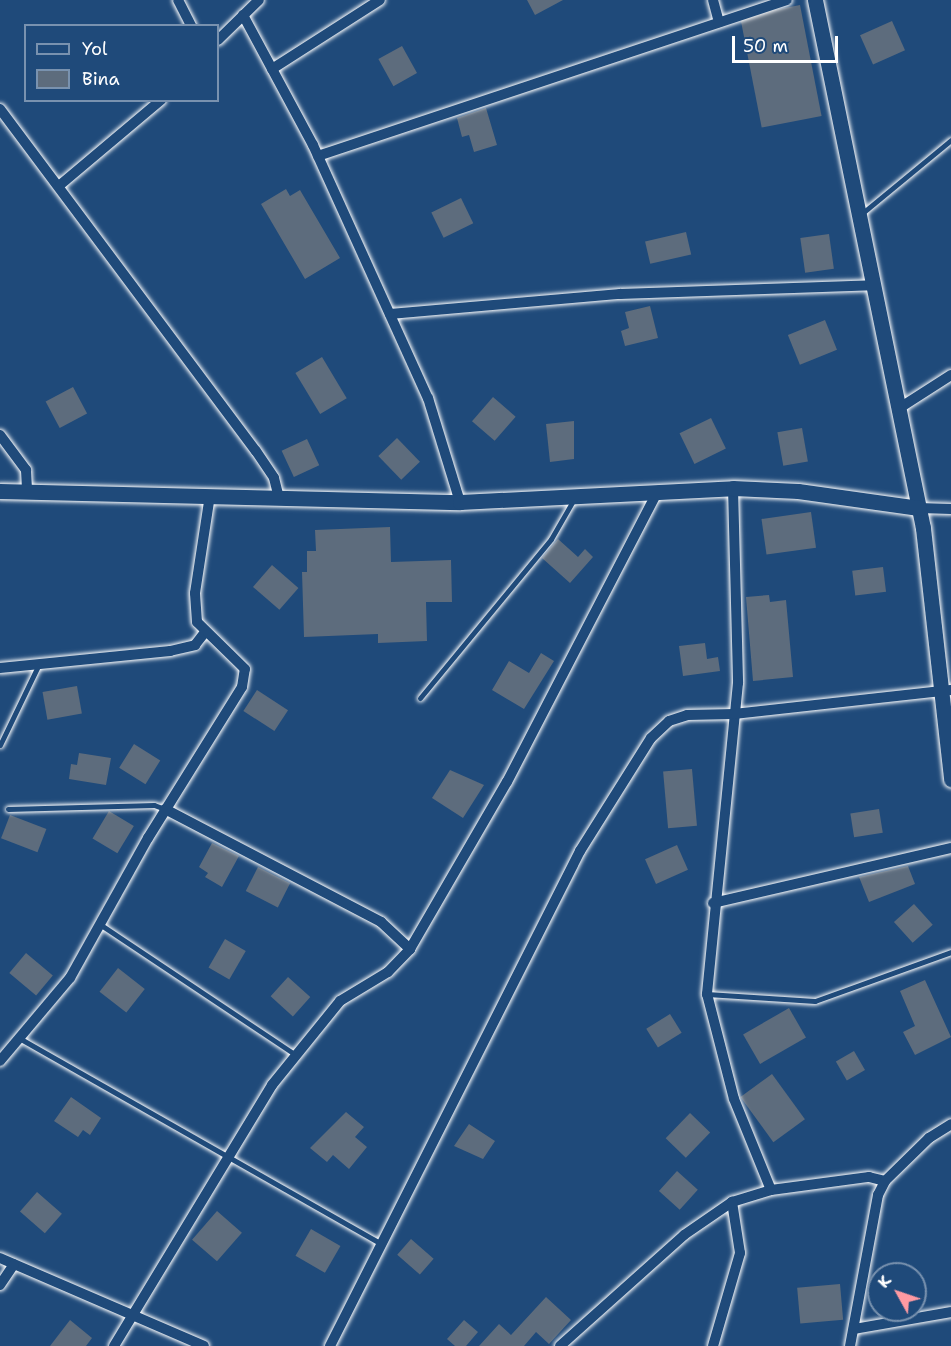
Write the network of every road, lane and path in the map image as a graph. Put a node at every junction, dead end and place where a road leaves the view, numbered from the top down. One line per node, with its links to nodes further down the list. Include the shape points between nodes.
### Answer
1 (178, 0): 9 (street)
2 (259, 0): 7 (street)
3 (380, 0): 11 (street)
4 (713, 0): 8 (street)
5 (787, 0): 8 (street)
6 (815, 0): 17 (street)
7 (243, 15): 10 (street); 11 (street)
8 (719, 22): 15 (street)
9 (190, 24)
10 (219, 39)
11 (272, 69): 15 (street)
12 (159, 102): 16 (street)
13 (0, 109): 16 (street)
14 (951, 140): 17 (lane)
15 (318, 156): 19 (street)
16 (60, 185): 29 (street, via 256,451 274,478)
17 (859, 216): 18 (street)
18 (873, 285): 19 (street, via 620,294); 21 (street)
19 (390, 314): 30 (street, via 428,398)
20 (951, 375): 21 (street)
21 (898, 409): 31 (street)
22 (0, 435): 25 (street, via 26,470)
23 (733, 488): 26 (street); 31 (street, via 798,491); 38 (street, via 738,683)
24 (0, 491): 25 (street)
25 (27, 491): 27 (street)
26 (658, 491): 28 (street); 46 (street, via 507,782)
27 (210, 495): 29 (street); 33 (street, via 195,593 197,622)
28 (576, 495): 30 (street); 37 (lane, via 551,539)
29 (279, 498): 30 (street)
30 (460, 502)
31 (919, 508): 32 (street); 36 (street)
32 (951, 509)
33 (205, 632): 34 (street, via 195,645 170,651); 42 (street, via 245,669 242,687)
34 (39, 664): 35 (street); 39 (lane)
35 (0, 668)
36 (946, 691): 38 (street); 40 (street)
37 (420, 698)
38 (734, 714): 44 (street); 57 (street, via 687,714 669,721 651,738 580,851)
39 (0, 745)
40 (951, 778)
41 (8, 809): 42 (lane, via 154,805)
42 (165, 809): 45 (street); 46 (street, via 381,922)
43 (951, 848): 44 (street)
44 (713, 903): 48 (street)
45 (101, 925): 49 (street, via 70,978); 50 (lane)
46 (410, 949): 50 (street, via 388,972 340,1001)
47 (951, 952): 48 (lane, via 815,1001)
48 (707, 994): 55 (street, via 734,1099)
49 (19, 1038): 51 (street); 53 (lane)
50 (296, 1056): 53 (street, via 272,1085)
51 (0, 1061)
52 (951, 1124): 54 (street, via 929,1138)
53 (229, 1156): 57 (lane); 62 (street)
54 (885, 1181): 55 (street, via 869,1177); 63 (street, via 878,1195)
55 (771, 1190): 56 (street)
56 (732, 1202): 67 (street, via 684,1235); 68 (street, via 740,1253)
57 (382, 1244): 66 (street)
58 (0, 1258): 59 (street)
59 (14, 1264): 60 (street); 62 (street)
60 (0, 1285)
61 (951, 1312): 63 (street)
62 (134, 1314): 64 (street); 65 (street)
63 (854, 1329): 69 (street)
64 (114, 1346)
65 (204, 1346)
66 (330, 1346)
67 (560, 1346)
68 (713, 1346)
69 (850, 1346)

